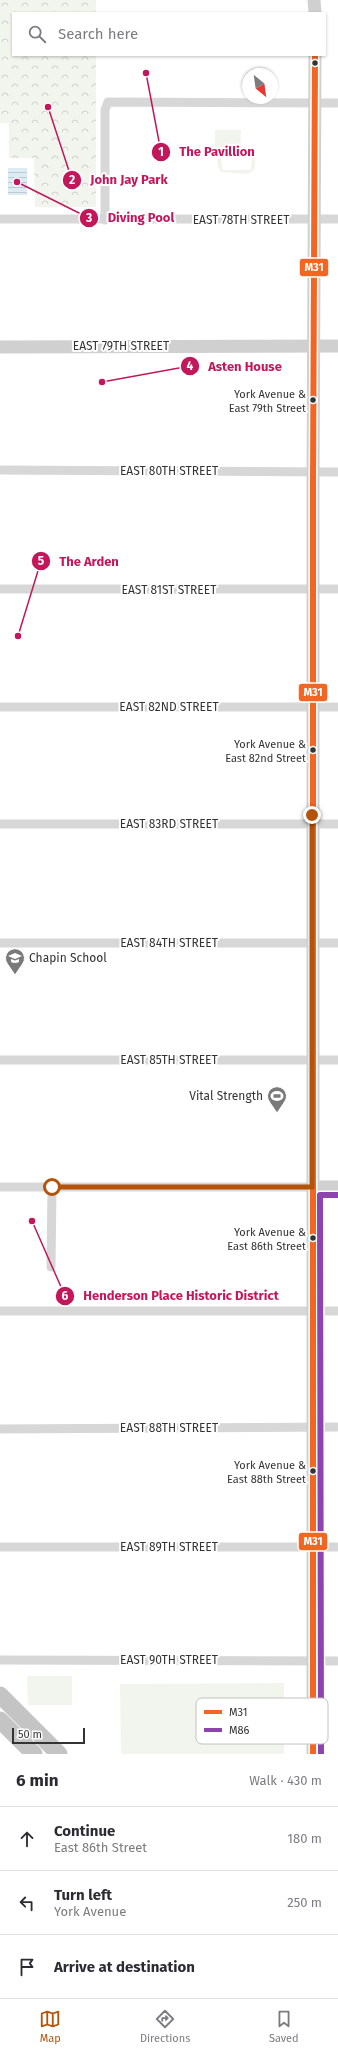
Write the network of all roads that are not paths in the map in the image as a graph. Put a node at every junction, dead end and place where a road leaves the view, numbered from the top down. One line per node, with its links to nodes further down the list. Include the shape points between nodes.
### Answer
1 (314, 0): 2 (main road)
2 (314, 12)
3 (315, 56): 4 (main road)
4 (315, 102): 5 (street); 7 (main road); 9 (street, via 108,102 105,110)
5 (338, 103)
6 (0, 219): 9 (street, EAST 78TH STREET)
7 (314, 219): 8 (street, EAST 78TH STREET); 9 (street, EAST 78TH STREET); 10 (main road)
8 (338, 219)
9 (105, 220)
10 (314, 346): 11 (main road, EAST 79TH STREET); 12 (main road, EAST 79TH STREET); 14 (main road)
11 (338, 346)
12 (0, 347)
13 (0, 470): 14 (street, EAST 80TH STREET)
14 (312, 472): 15 (street, EAST 80TH STREET); 18 (main road)
15 (338, 472)
16 (0, 589): 18 (street, EAST 81ST STREET)
17 (338, 589): 18 (street, EAST 81ST STREET)
18 (312, 590): 20 (main road)
19 (0, 707): 20 (street, EAST 82ND STREET)
20 (312, 707): 21 (street, EAST 82ND STREET); 23 (main road)
21 (338, 707)
22 (0, 824): 23 (street, EAST 83RD STREET)
23 (312, 824): 24 (street, EAST 83RD STREET); 26 (main road)
24 (338, 824)
25 (0, 943): 26 (street, EAST 84TH STREET)
26 (312, 943): 27 (street, EAST 84TH STREET); 29 (main road)
27 (338, 943)
28 (0, 1060): 29 (street, EAST 85TH STREET)
29 (312, 1060): 30 (street, EAST 85TH STREET); 33 (main road)
30 (338, 1060)
31 (0, 1187): 32 (street)
32 (52, 1187): 33 (street); 35 (street)
33 (312, 1187): 34 (main road); 37 (main road)
34 (338, 1187)
35 (51, 1267)
36 (0, 1311): 37 (street)
37 (312, 1311): 38 (street); 39 (main road)
38 (338, 1311)
39 (312, 1427): 40 (street, EAST 88TH STREET); 41 (street, EAST 88TH STREET); 44 (main road)
40 (338, 1427)
41 (0, 1429)
42 (338, 1546): 44 (street, EAST 89TH STREET)
43 (0, 1547): 44 (street, EAST 89TH STREET)
44 (312, 1547): 46 (main road)
45 (0, 1660): 46 (street, EAST 90TH STREET)
46 (313, 1660): 47 (street, EAST 90TH STREET); 49 (main road)
47 (338, 1661)
48 (0, 1695): 52 (highway)
49 (313, 1698)
50 (0, 1720): 51 (highway)
51 (34, 1754)
52 (59, 1754)

